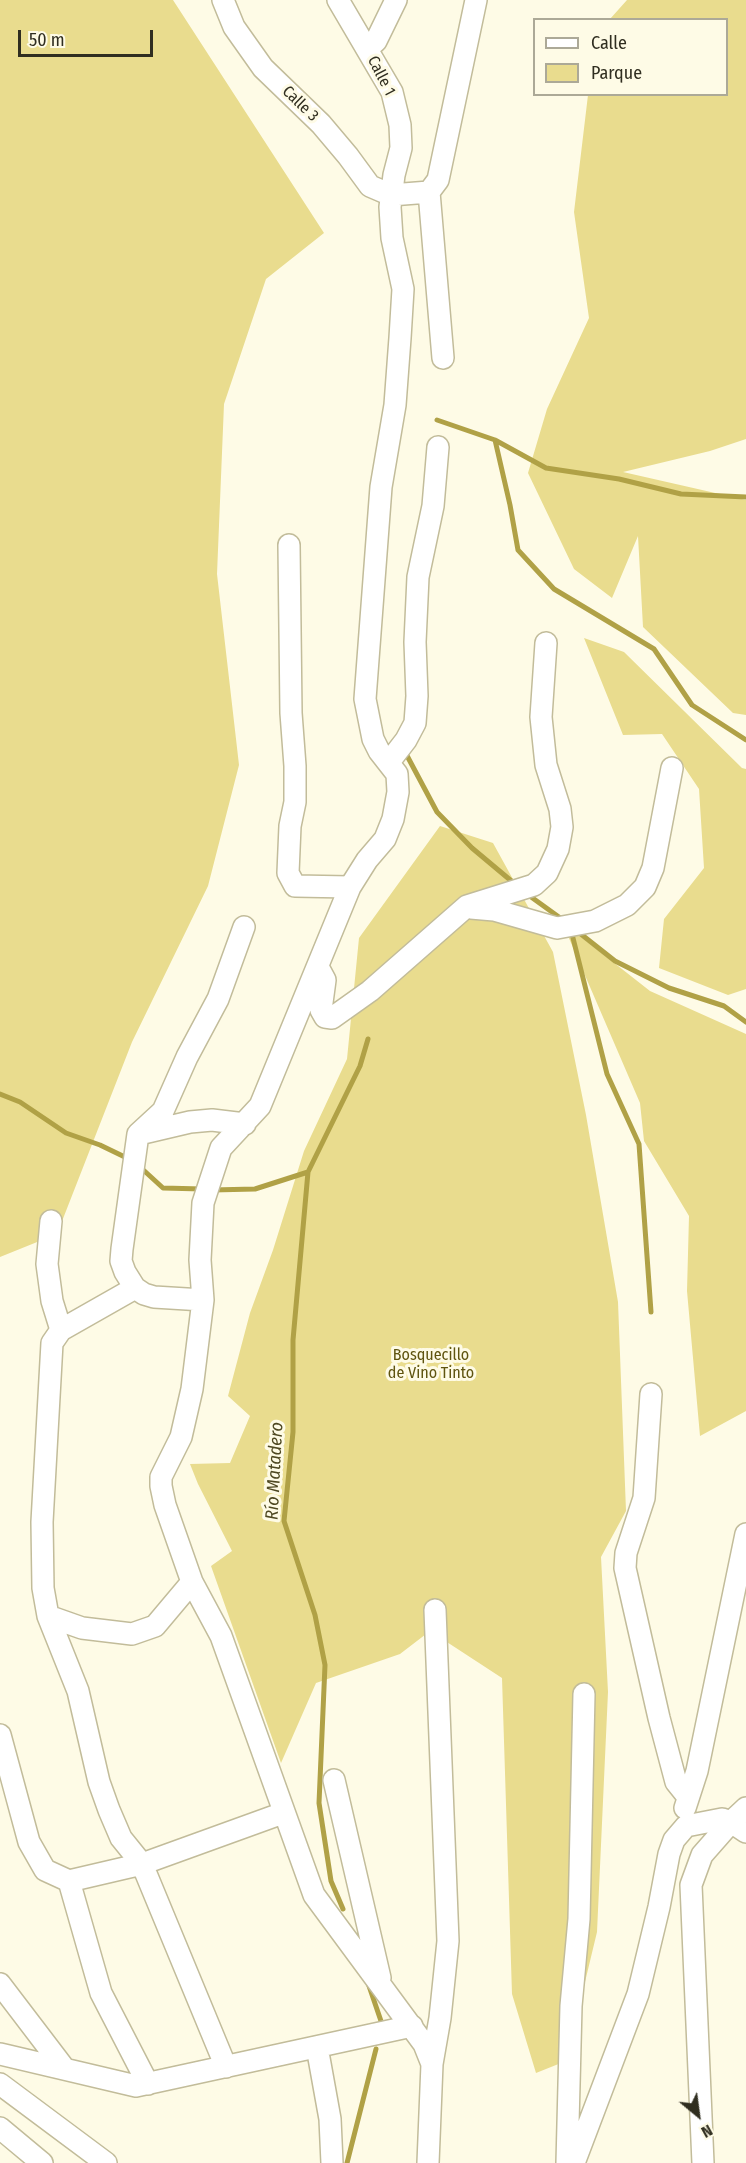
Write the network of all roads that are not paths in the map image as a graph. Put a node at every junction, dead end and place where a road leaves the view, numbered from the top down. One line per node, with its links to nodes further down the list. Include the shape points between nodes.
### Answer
1 (223, 0): 7 (street, Calle 3, via 234,27 262,68 321,124 370,186)
2 (396, 0): 5 (street, via 376,41)
3 (476, 0): 6 (street, via 438,180)
4 (340, 1): 5 (street, Calle 1)
5 (367, 49): 7 (street, Calle 1, via 392,92 400,125 401,148)
6 (429, 192): 7 (street); 8 (street)
7 (391, 195): 12 (street, Calle 1, via 392,238 403,289 395,405 381,487 365,699 373,739)
8 (443, 358)
9 (438, 447): 12 (street, via 433,506 418,577 415,723)
10 (290, 545): 14 (street, via 295,802 288,873 295,886)
11 (546, 643): 15 (street, via 541,717 546,765 560,809 558,849 547,873 534,885)
12 (389, 762): 14 (street, Calle 1, via 397,774 393,819 385,839)
13 (672, 768): 15 (street, via 653,868 645,887 627,905 595,921 557,927 494,910)
14 (350, 887): 17 (street, Calle 1)
15 (465, 908): 17 (street, via 370,991 332,1018 325,1017 321,1010 325,980)
16 (244, 927): 19 (street, via 218,999 163,1111)
17 (318, 967): 18 (street, Calle 1, via 264,1098)
18 (245, 1124): 19 (street, via 190,1122); 22 (street, Calle 1, via 221,1148 203,1203)
19 (138, 1134): 21 (street, via 121,1262)
20 (51, 1221): 23 (street, via 47,1264 52,1301)
21 (135, 1288): 22 (street, via 154,1298); 23 (street)
22 (203, 1300): 26 (street, Calle 1, via 192,1389 181,1437 161,1477 165,1505)
23 (62, 1330): 28 (street, via 52,1343 42,1522)
24 (651, 1394): 32 (street, via 644,1498 625,1568 676,1782)
25 (746, 1534): 32 (street, via 697,1771)
26 (192, 1582): 28 (street, via 155,1626 132,1634 82,1628); 33 (street, Calle 1, via 221,1636)
27 (435, 1610): 43 (street, via 448,1941)
28 (48, 1616): 36 (street, via 78,1691 109,1810 121,1838)
29 (584, 1694): 53 (street, via 579,1919 571,2006)
30 (0, 1735): 37 (street, via 29,1842 45,1870)
31 (334, 1780): 39 (street)
32 (688, 1797): 35 (street, via 683,1814)
33 (283, 1813): 36 (street); 39 (street, Calle 1, via 314,1895)
34 (741, 1820): 35 (street, via 722,1819); 55 (street, via 702,1855 691,1884)
35 (686, 1826): 54 (street, via 669,1854 638,1994)
36 (142, 1864): 37 (street); 44 (street)
37 (69, 1881): 47 (street, via 101,1994)
38 (0, 1984): 45 (street)
39 (383, 1988): 40 (street, Calle 1)
40 (412, 2026): 41 (street); 43 (street, Calle 1)
41 (317, 2047): 44 (street); 51 (street, via 330,2119)
42 (0, 2054): 45 (street)
43 (432, 2064): 52 (street)
44 (226, 2067): 47 (street)
45 (64, 2068): 47 (street, via 136,2086)
46 (0, 2084): 50 (street)
47 (148, 2084)
48 (0, 2128): 49 (street)
49 (42, 2163)
50 (106, 2163)
51 (332, 2163)
52 (428, 2163)
53 (567, 2163)
54 (574, 2163)
55 (703, 2163)

